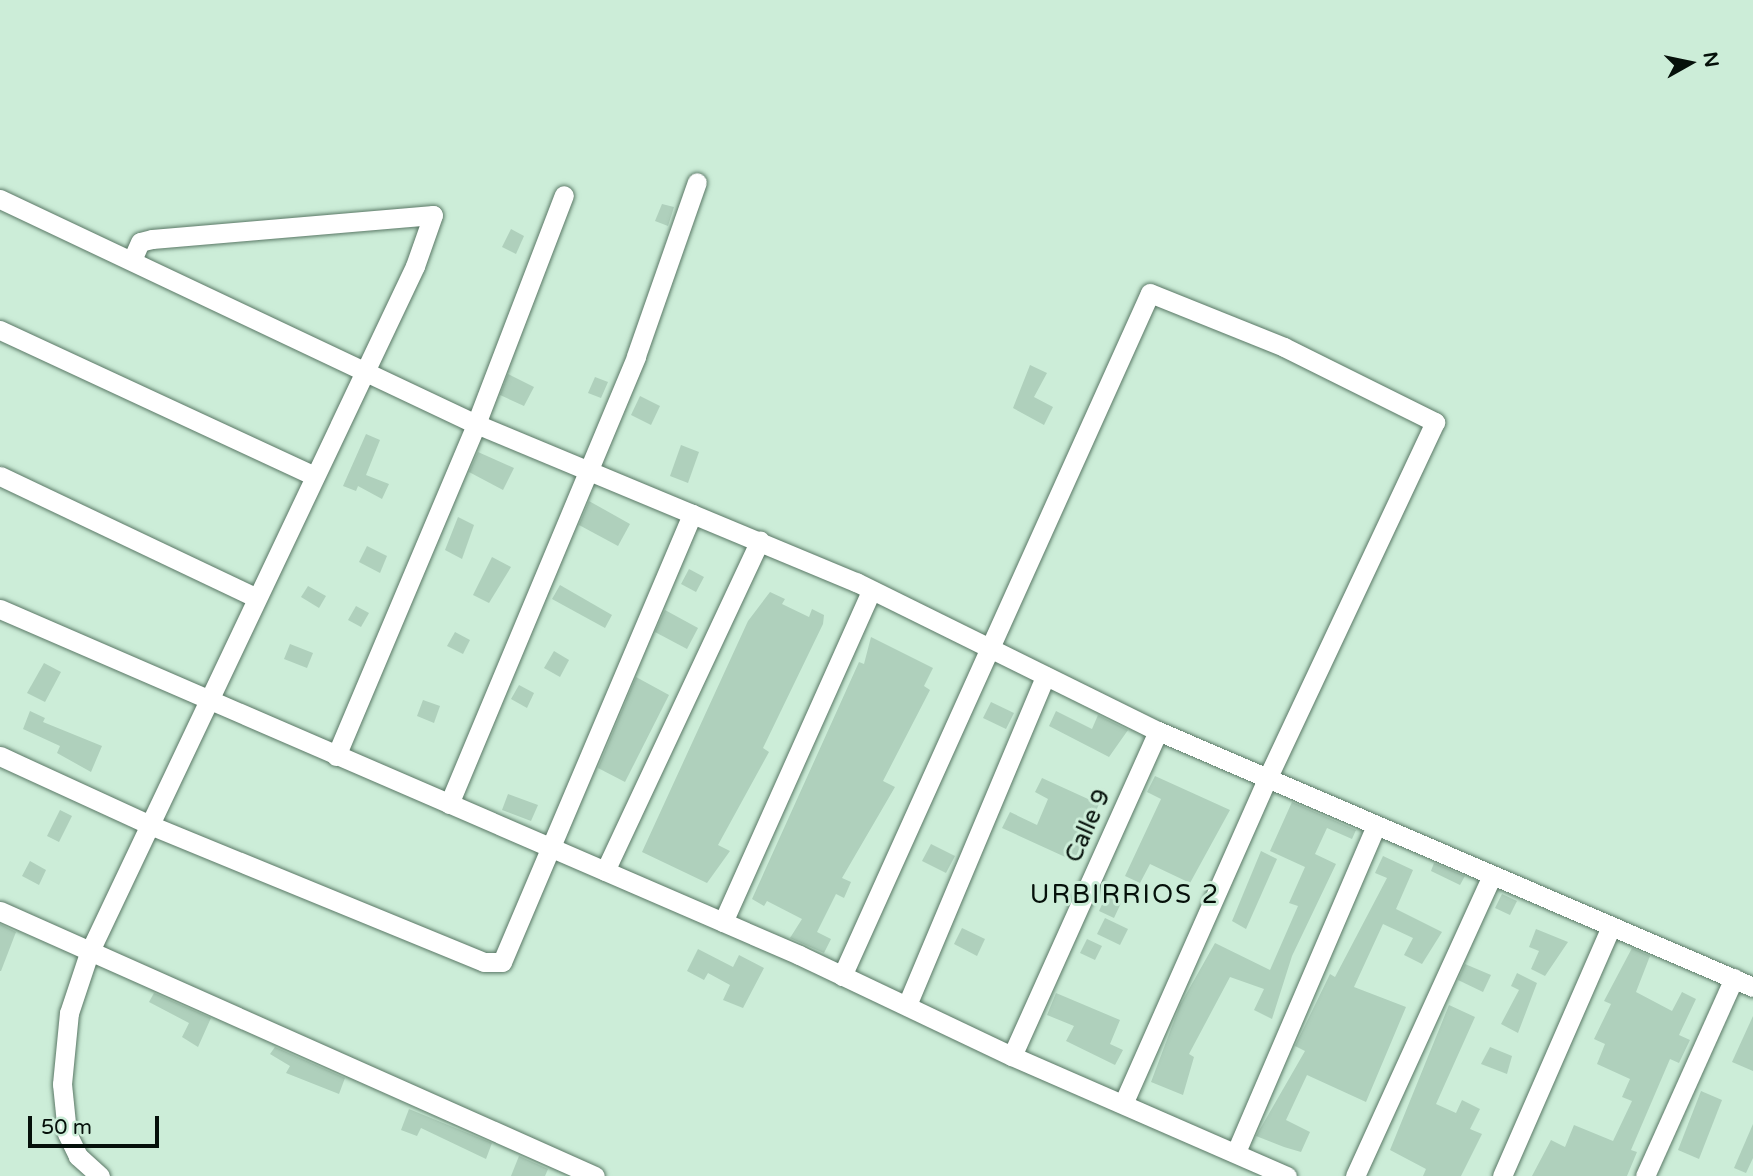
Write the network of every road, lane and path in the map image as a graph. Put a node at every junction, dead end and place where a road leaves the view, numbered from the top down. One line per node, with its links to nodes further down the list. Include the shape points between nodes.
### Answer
1 (697, 182): 8 (street)
2 (564, 195): 7 (street)
3 (0, 199): 4 (street)
4 (133, 258): 6 (street); 6 (street, via 140,242 152,239 433,215)
5 (0, 330): 10 (street)
6 (364, 372): 7 (street); 10 (street)
7 (476, 424): 8 (street); 21 (street)
8 (590, 471): 11 (street); 23 (street)
9 (0, 476): 14 (street)
10 (314, 476): 14 (street)
11 (692, 514): 12 (street); 26 (street)
12 (760, 540): 13 (street); 27 (street)
13 (871, 591): 16 (street); 30 (street)
14 (257, 597): 18 (street)
15 (0, 610): 18 (street)
16 (989, 649): 17 (street); 22 (street, via 1150,293 1284,347 1434,422); 33 (street)
17 (1045, 676): 19 (street); 36 (street)
18 (208, 701): 21 (street); 24 (street)
19 (1158, 731): 22 (street); 37 (street, Calle 9)
20 (0, 756): 24 (street)
21 (336, 756): 23 (street)
22 (1267, 779): 25 (street); 38 (street)
23 (449, 804): 26 (street)
24 (150, 825): 26 (street, via 491,964 507,959); 32 (street)
25 (1376, 826): 28 (street); 39 (street)
26 (549, 847): 27 (street)
27 (605, 871): 30 (street)
28 (1492, 876): 31 (street); 43 (street)
29 (0, 911): 32 (street)
30 (723, 922): 33 (street)
31 (1610, 929): 34 (street); 44 (street)
32 (89, 953): 40 (street, via 69,1013 62,1084 67,1133 78,1156); 41 (street)
33 (842, 976): 36 (street)
34 (1734, 978): 35 (street); 45 (street)
35 (1753, 987)
36 (907, 1005): 37 (street)
37 (1012, 1056): 38 (street)
38 (1124, 1104): 39 (street)
39 (1236, 1152): 42 (street)
40 (100, 1176)
41 (595, 1176)
42 (1287, 1176)
43 (1354, 1176)
44 (1502, 1176)
45 (1645, 1176)

